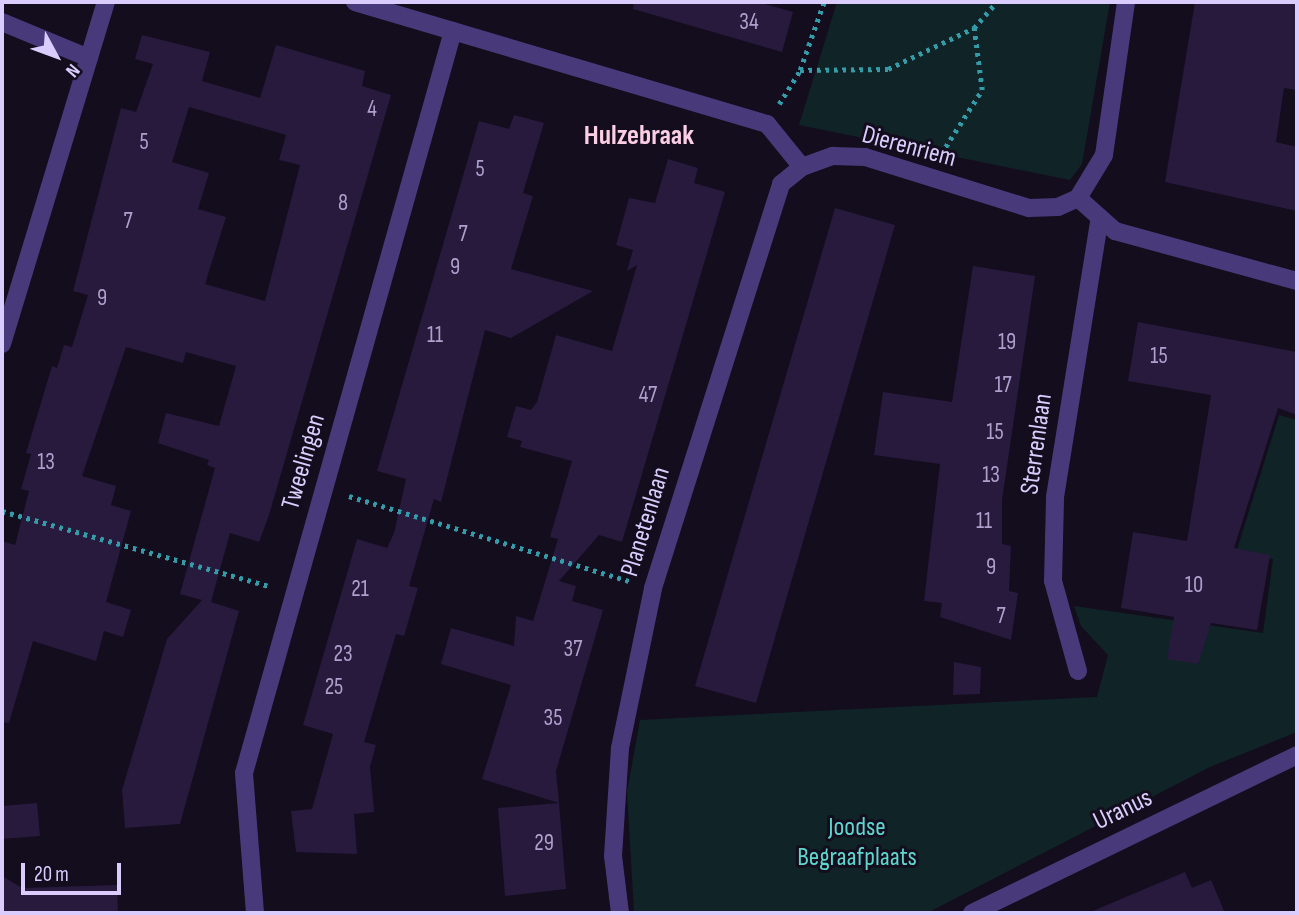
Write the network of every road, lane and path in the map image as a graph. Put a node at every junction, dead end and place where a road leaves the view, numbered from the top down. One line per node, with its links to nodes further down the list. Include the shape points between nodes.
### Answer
1 (106, 2): 9 (street)
2 (355, 2): 8 (street)
3 (824, 2): 10 (path)
4 (997, 2): 7 (path)
5 (1126, 2): 14 (street, via 1104,155)
6 (2, 22): 9 (street)
7 (974, 28): 10 (path, via 888,69); 13 (path, via 982,90 944,145)
8 (453, 31): 11 (street); 18 (street, Tweelingen)
9 (89, 58): 17 (street)
10 (800, 70): 11 (path)
11 (767, 124): 12 (street)
12 (802, 167): 13 (street, Dierenriem, via 833,156 865,157); 20 (street, Planetenlaan, via 781,184 768,211)
13 (933, 178): 14 (street, Dierenriem, via 1029,208 1058,207)
14 (1077, 198): 15 (street)
15 (1099, 223): 16 (street); 22 (street, Sterrenlaan, via 1055,497 1054,581)
16 (1297, 281)
17 (2, 344)
18 (323, 488): 20 (path); 21 (street, Tweelingen)
19 (2, 511): 21 (path)
20 (653, 588): 25 (street, Planetenlaan, via 620,748 614,856)
21 (293, 593): 24 (street, Tweelingen, via 244,773)
22 (1078, 671)
23 (1297, 755): 26 (street, Uranus)
24 (255, 913)
25 (620, 913)
26 (972, 913)

